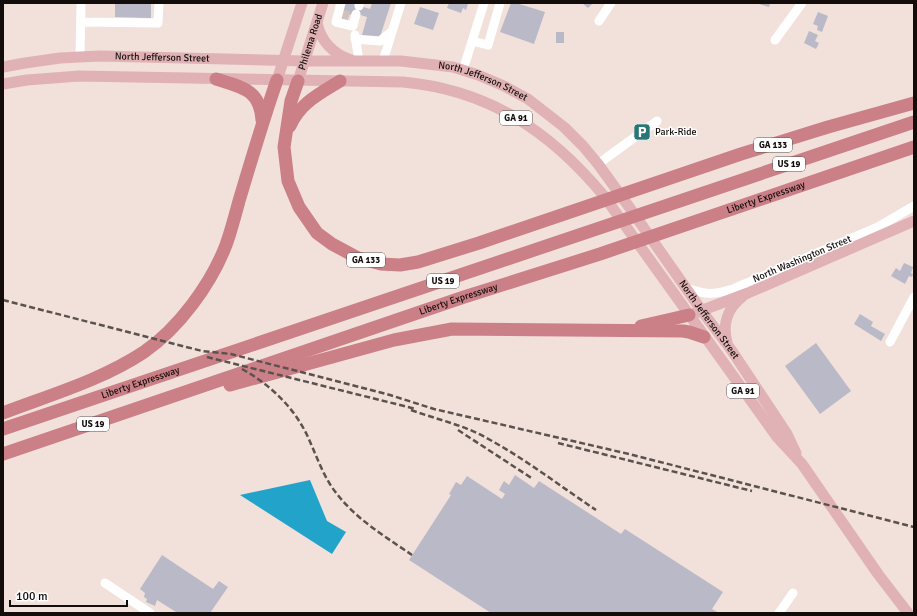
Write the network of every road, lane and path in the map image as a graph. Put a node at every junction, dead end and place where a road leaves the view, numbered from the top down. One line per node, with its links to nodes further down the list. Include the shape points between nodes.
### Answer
1 (81, 3): 13 (street)
2 (159, 3): 13 (street, via 158,23)
3 (302, 3): 20 (main road, Philema Road)
4 (323, 3): 14 (main road, Philema Road)
5 (341, 3): 11 (street)
6 (401, 3): 15 (street)
7 (484, 3): 18 (street)
8 (500, 3): 18 (street, via 488,45)
9 (611, 3): 12 (street)
10 (802, 3): 17 (street)
11 (352, 14): 16 (street)
12 (599, 21)
13 (81, 22): 19 (street)
14 (317, 22): 21 (main road, Philema Road); 22 (main road, via 321,36 329,47 338,54)
15 (392, 31): 16 (street, via 380,41); 23 (street)
16 (355, 40): 22 (street)
17 (775, 40)
18 (472, 41): 25 (street)
19 (80, 57): 20 (main road, North Jefferson Street); 24 (main road, North Jefferson Street)
20 (283, 61): 21 (main road, North Jefferson Street); 27 (main road, Philema Road)
21 (304, 61): 22 (main road, North Jefferson Street); 28 (main road, Philema Road / GA 133)
22 (357, 61): 23 (main road, North Jefferson Street / GA 91)
23 (383, 61): 25 (main road, North Jefferson Street / GA 91, via 430,64)
24 (3, 67)
25 (463, 70): 37 (main road, North Jefferson Street / GA 91, via 528,99 564,127)
26 (216, 79): 27 (main road, North Jefferson Street); 30 (main road, North Jefferson Street, via 79,76); 34 (highway, via 244,88 253,96 261,108)
27 (277, 80): 28 (main road, GA 91); 34 (highway)
28 (298, 80): 29 (main road, GA 91); 35 (highway, GA 133, via 291,101)
29 (340, 81): 35 (highway, via 301,108); 44 (main road, North Jefferson Street / GA 91, via 403,82 443,88 487,102 529,126 585,173)
30 (3, 84)
31 (914, 103): 35 (highway, GA 133, via 741,154 400,266 358,258 332,244 317,232 299,206 288,181)
32 (657, 121): 37 (street)
33 (914, 122): 51 (highway, Liberty Expressway / US 19)
34 (263, 124): 50 (highway, via 226,245 185,314 145,352 93,379)
35 (285, 137)
36 (914, 147): 49 (highway, Liberty Expressway / US 19, via 600,254 464,297)
37 (598, 164): 40 (main road, North Jefferson Street / GA 91)
38 (914, 206): 40 (street, North Washington Street, via 878,226 733,288 712,294)
39 (914, 222): 41 (main road)
40 (686, 288): 43 (main road, North Jefferson Street / GA 91)
41 (748, 293): 43 (main road); 48 (main road, via 733,306 726,320 725,336)
42 (914, 297): 47 (street)
43 (702, 311): 44 (main road); 48 (main road, North Jefferson Street / GA 91)
44 (689, 315): 45 (highway); 46 (main road, North Jefferson Street / GA 91)
45 (620, 331): 46 (highway, via 689,332); 49 (highway, via 452,329 394,340)
46 (704, 336): 53 (main road, North Jefferson Street / GA 91, via 777,438)
47 (890, 342)
48 (732, 351): 53 (main road, North Jefferson Street / GA 91, via 787,434)
49 (182, 395): 52 (highway, US 19, via 162,399)
50 (3, 413)
51 (3, 429)
52 (3, 454)
53 (802, 464): 58 (main road, North Jefferson Street / GA 91)
54 (105, 582): 56 (street)
55 (793, 593): 57 (street)
56 (150, 613)
57 (779, 613)
58 (908, 613)

